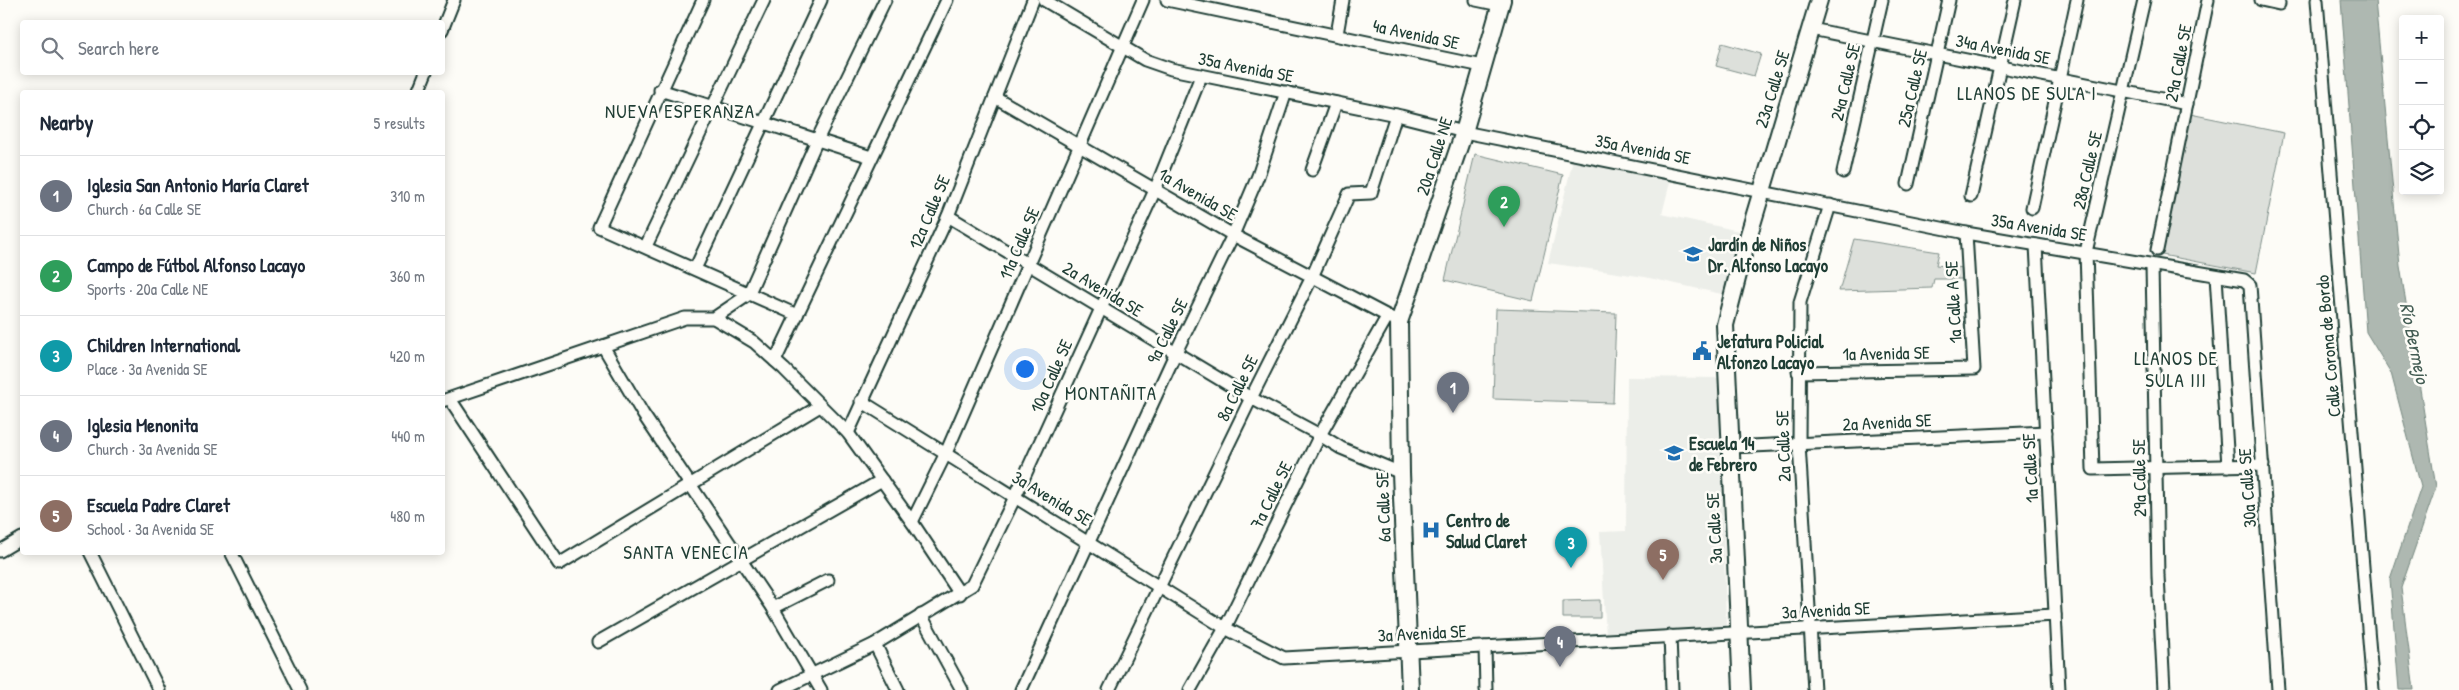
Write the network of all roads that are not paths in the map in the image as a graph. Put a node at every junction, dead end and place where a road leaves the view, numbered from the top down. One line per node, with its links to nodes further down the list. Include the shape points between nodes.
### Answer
1 (454, 0): 24 (street)
2 (703, 0): 36 (street)
3 (764, 0): 42 (street)
4 (821, 0): 44 (street)
5 (885, 0): 46 (street)
6 (947, 0): 48 (street)
7 (1033, 0): 39 (street, 12a Calle SE)
8 (1044, 0): 28 (street, 35a Avenida SE)
9 (1143, 0): 28 (street)
10 (1167, 0): 26 (street, 4a Avenida SE)
11 (1343, 0): 26 (street)
12 (1476, 0): 22 (street)
13 (1819, 0): 25 (street, 23a Calle SE)
14 (1882, 0): 27 (street, 24a Calle SE)
15 (1949, 0): 29 (street, 25a Calle SE)
16 (2015, 0): 31 (street)
17 (2076, 0): 34 (street)
18 (2144, 0): 37 (street, 28a Calle SE)
19 (2208, 0): 41 (street, 29a Calle SE)
20 (2261, 0): 23 (street)
21 (2317, 0): 136 (street, Calle Corona de Bordo)
22 (1501, 3): 30 (street, 20a Calle NE)
23 (2280, 4)
24 (445, 22)
25 (1811, 29): 27 (street, 34a Avenida SE); 53 (street, 23a Calle SE)
26 (1337, 34): 30 (street, 4a Avenida SE)
27 (1872, 41): 29 (street, 34a Avenida SE); 50 (street, 24a Calle SE)
28 (1122, 46): 33 (street, 35a Avenida SE, via 1170,70); 47 (street, 11a Calle SE)
29 (1938, 54): 31 (street, 34a Avenida SE); 51 (street, 25a Calle SE)
30 (1482, 66): 45 (street, 20a Calle NE)
31 (2000, 67): 34 (street, 34a Avenida SE); 54 (street)
32 (425, 75): 35 (street)
33 (1200, 76): 38 (street, 35a Avenida SE); 52 (street, 10a Calle SE)
34 (2060, 78): 37 (street, 34a Avenida SE); 56 (street)
35 (419, 90)
36 (660, 90): 42 (street); 61 (street, via 599,227)
37 (2123, 91): 41 (street, 34a Avenida SE); 63 (street, 28a Calle SE)
38 (1286, 92): 40 (street, 35a Avenida SE); 59 (street, 9a Calle SE, via 1258,176)
39 (995, 97): 47 (street, 1a Avenida SE); 57 (street, 12a Calle SE)
40 (1336, 103): 43 (street, 35a Avenida SE); 49 (street)
41 (2187, 104): 62 (street, 29a Calle SE)
42 (713, 107): 44 (street); 61 (street)
43 (1396, 115): 45 (street, 35a Avenida SE); 68 (street, 8a Calle SE, via 1371,193 1349,194)
44 (763, 123): 46 (street); 66 (street)
45 (1464, 132): 53 (street, 35a Avenida SE); 74 (street, 20a Calle NE)
46 (817, 140): 48 (street); 70 (street)
47 (1079, 146): 52 (street, 1a Avenida SE); 64 (street, 11a Calle SE)
48 (871, 157): 72 (street)
49 (1312, 170)
50 (1843, 172)
51 (1908, 184)
52 (1155, 190): 59 (street, 1a Avenida SE); 71 (street, 10a Calle SE)
53 (1763, 190): 55 (street, 35a Avenida SE); 88 (street, 3a Calle SE, via 1725,325)
54 (1971, 196)
55 (1830, 205): 58 (street, 35a Avenida SE); 79 (street, 2a Calle SE, via 1800,302)
56 (2032, 208)
57 (948, 216): 64 (street, 2a Avenida SE); 82 (street, 12a Calle SE)
58 (1966, 233): 60 (street, 35a Avenida SE); 78 (street, 1a Calle A SE)
59 (1233, 235): 68 (street, 1a Avenida SE); 76 (street, 9a Calle SE)
60 (2036, 245): 63 (street, 35a Avenida SE); 84 (street, 1a Calle SE)
61 (646, 246): 66 (street)
62 (2157, 250)
63 (2086, 252): 65 (street, 35a Avenida SE); 92 (street, 28a Calle SE, via 2093,470)
64 (1028, 265): 71 (street, 2a Avenida SE); 89 (street, 11a Calle SE)
65 (2152, 266): 67 (street, 35a Avenida SE); 92 (street, 29a Calle SE)
66 (696, 269): 70 (street)
67 (2216, 276): 69 (street, 35a Avenida SE, via 2244,280); 91 (street)
68 (1312, 277): 74 (street, 1a Avenida SE); 80 (street, 8a Calle SE)
69 (2250, 285): 90 (street, 30a Calle SE)
70 (748, 295): 72 (street); 73 (street)
71 (1101, 308): 76 (street, 2a Avenida SE); 96 (street, 10a Calle SE)
72 (797, 315): 77 (street)
73 (714, 318): 75 (street, via 685,318); 77 (street, via 754,342)
74 (1393, 320): 86 (street, 7a Calle SE); 93 (street, 6a Calle SE)
75 (603, 346): 81 (street); 95 (street, via 642,414)
76 (1176, 352): 80 (street, 2a Avenida SE); 99 (street, 9a Calle SE)
77 (775, 361): 83 (street)
78 (1974, 369): 79 (street, 1a Avenida SE)
79 (1798, 372): 87 (street, 2a Calle SE)
80 (1251, 398): 86 (street, 2a Avenida SE); 105 (street, 8a Calle SE)
81 (446, 400): 95 (street, via 559,564)
82 (861, 401): 85 (street, 12a Calle SE); 89 (street, 3a Avenida SE)
83 (820, 406): 85 (street); 95 (street)
84 (2046, 432): 87 (street, 2a Avenida SE); 109 (street, 1a Calle SE)
85 (848, 433): 94 (street)
86 (1320, 435): 93 (street, 2a Avenida SE, via 1342,448); 110 (street, 7a Calle SE)
87 (1799, 444): 88 (street, 2a Avenida SE); 111 (street, 2a Calle SE)
88 (1730, 447): 112 (street, 3a Calle SE)
89 (946, 453): 96 (street, 3a Avenida SE); 97 (street, 11a Calle SE)
90 (2263, 465): 91 (street); 135 (street, 30a Calle SE)
91 (2228, 466): 92 (street)
92 (2156, 468): 134 (street, 29a Calle SE)
93 (1402, 473): 117 (street, 6a Calle SE)
94 (882, 480): 97 (street); 103 (street)
95 (691, 484): 103 (street)
96 (1016, 497): 99 (street, 3a Avenida SE); 106 (street, 10a Calle SE, via 979,574 972,585)
97 (912, 522): 106 (street)
98 (20, 539): 100 (street)
99 (1090, 542): 105 (street, 3a Avenida SE); 125 (street, 9a Calle SE)
100 (0, 550)
101 (92, 555): 119 (street)
102 (232, 555): 120 (street)
103 (741, 559): 107 (street); 114 (street)
104 (828, 580): 107 (street)
105 (1160, 587): 110 (street, 3a Avenida SE); 126 (street, 8a Calle SE)
106 (960, 594): 108 (street, 10a Calle SE)
107 (773, 608): 118 (street)
108 (921, 615): 115 (street, 10a Calle SE); 124 (street)
109 (2055, 615): 111 (street, 3a Avenida SE); 133 (street, 1a Calle SE)
110 (1225, 628): 117 (street, 3a Avenida SE, via 1284,658); 127 (street, 7a Calle SE)
111 (1811, 629): 112 (street, 3a Avenida SE); 132 (street, 2a Calle SE)
112 (1739, 633): 113 (street, 3a Avenida SE); 131 (street, 3a Calle SE)
113 (1670, 636): 116 (street, 3a Avenida SE); 130 (street)
114 (598, 642)
115 (875, 644): 118 (street, 10a Calle SE); 123 (street)
116 (1485, 647): 117 (street, 3a Avenida SE); 129 (street)
117 (1408, 651): 128 (street, 6a Calle SE)
118 (812, 674): 121 (street, 10a Calle SE); 122 (street)
119 (159, 690)
120 (300, 690)
121 (780, 690)
122 (821, 690)
123 (898, 690)
124 (962, 690)
125 (1021, 690)
126 (1109, 690)
127 (1190, 690)
128 (1410, 690)
129 (1486, 690)
130 (1672, 690)
131 (1742, 690)
132 (1814, 690)
133 (2059, 690)
134 (2164, 690)
135 (2278, 690)
136 (2373, 690)

